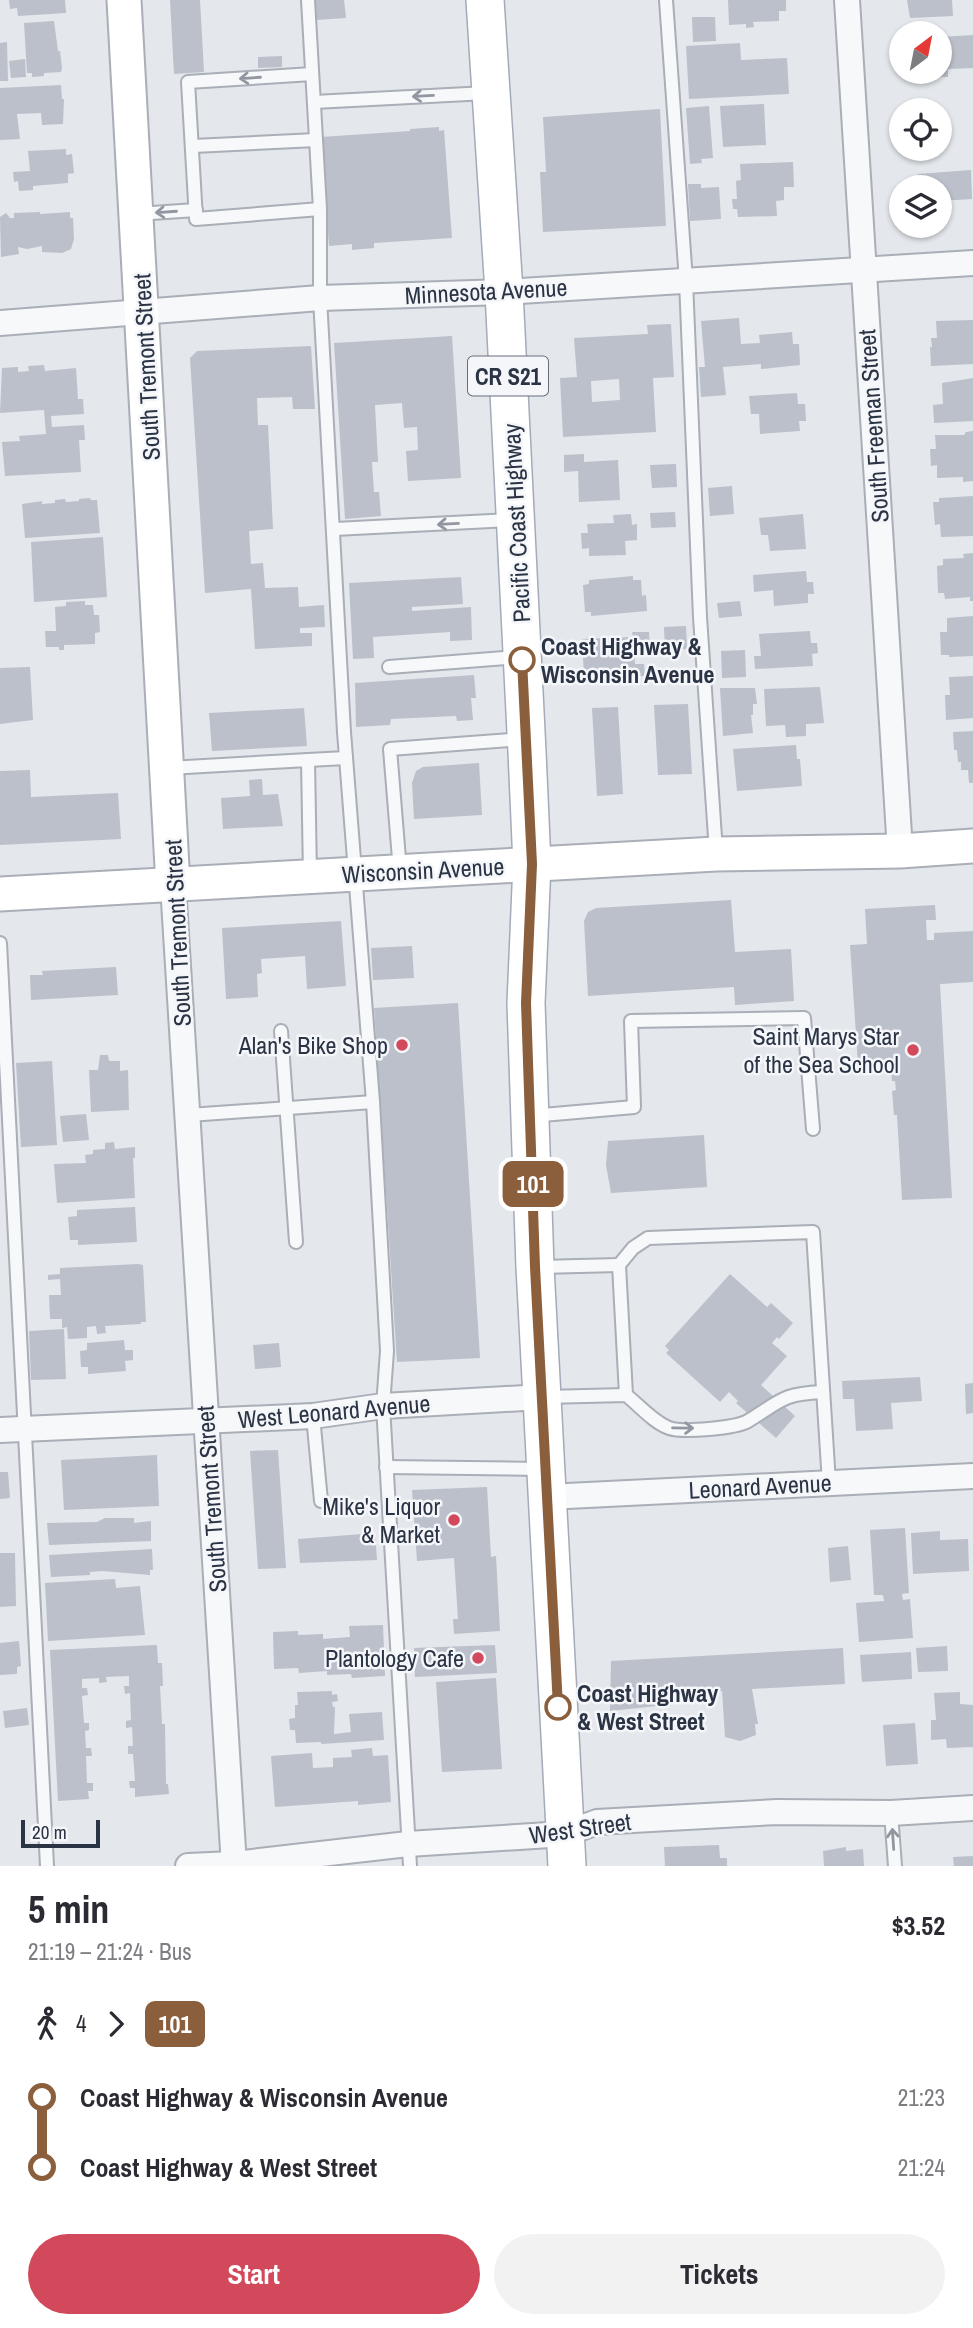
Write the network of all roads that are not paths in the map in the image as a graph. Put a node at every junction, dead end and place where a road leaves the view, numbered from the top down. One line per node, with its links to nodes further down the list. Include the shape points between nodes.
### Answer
1 (124, 0): 13 (main road, South Tremont Street)
2 (308, 0): 6 (lane)
3 (485, 0): 7 (main road, Pacific Coast Highway / CR S21)
4 (666, 0): 16 (lane)
5 (847, 0): 15 (street, South Freeman Street)
6 (312, 74): 8 (lane); 10 (lane, one-way to 10, via 188,82)
7 (491, 92): 8 (lane, one-way to 8); 17 (main road, Pacific Coast Highway / CR S21)
8 (314, 102): 9 (lane)
9 (316, 140): 10 (lane); 11 (lane)
10 (193, 146): 12 (lane)
11 (320, 209): 12 (lane, via 196,219); 18 (lane)
12 (196, 210): 13 (lane, one-way to 13)
13 (137, 214): 19 (main road, South Tremont Street)
14 (973, 263): 15 (street, Minnesota Avenue)
15 (862, 269): 16 (street, Minnesota Avenue); 30 (street, South Freeman Street)
16 (686, 281): 17 (street, Minnesota Avenue); 31 (lane, via 700,617)
17 (504, 292): 18 (street, Minnesota Avenue); 21 (main road, Pacific Coast Highway / CR S21)
18 (320, 298): 19 (street, Minnesota Avenue); 22 (lane)
19 (143, 312): 20 (street, Minnesota Avenue); 28 (main road, South Tremont Street)
20 (0, 323)
21 (516, 520): 22 (lane, one-way to 22); 23 (main road, Pacific Coast Highway / CR S21)
22 (335, 529): 26 (lane)
23 (522, 657): 24 (lane); 25 (main road, Pacific Coast Highway / CR S21)
24 (389, 667)
25 (527, 745): 32 (main road, CR S21); 33 (lane, via 390,749)
26 (346, 758): 27 (lane); 34 (lane)
27 (308, 760): 28 (lane); 35 (lane)
28 (168, 768): 36 (main road, South Tremont Street)
29 (973, 846): 30 (main road, Wisconsin Avenue)
30 (900, 851): 31 (main road, Wisconsin Avenue)
31 (716, 854): 32 (main road, Wisconsin Avenue)
32 (532, 864): 33 (main road, Wisconsin Avenue); 43 (main road, CR S21, via 526,1003)
33 (400, 872): 34 (main road, Wisconsin Avenue)
34 (354, 874): 35 (main road, Wisconsin Avenue); 40 (lane)
35 (310, 876): 36 (main road, Wisconsin Avenue)
36 (173, 885): 37 (main road, Wisconsin Avenue); 42 (street, South Tremont Street)
37 (0, 894)
38 (0, 943): 54 (lane)
39 (281, 1031): 41 (lane)
40 (373, 1102): 41 (lane); 51 (lane, via 387,1351)
41 (287, 1108): 42 (lane); 45 (lane)
42 (188, 1115): 53 (street, South Tremont Street)
43 (531, 1116): 44 (lane, via 634,1107 631,1021 804,1018); 47 (main road, CR S21)
44 (813, 1129)
45 (296, 1242)
46 (619, 1265): 47 (lane); 48 (lane, via 648,1238 813,1232); 49 (lane)
47 (535, 1267): 50 (main road, CR S21)
48 (822, 1392): 49 (lane, one-way to 48, via 674,1429 734,1426 786,1396); 59 (lane)
49 (626, 1395): 50 (lane)
50 (541, 1397): 51 (street, West Leonard Avenue); 58 (main road, CR S21)
51 (383, 1406): 52 (street, West Leonard Avenue); 56 (lane)
52 (313, 1416): 53 (street, West Leonard Avenue); 60 (lane)
53 (206, 1421): 54 (street, West Leonard Avenue); 65 (street, South Tremont Street)
54 (26, 1428): 55 (street, West Leonard Avenue); 66 (lane)
55 (0, 1430)
56 (386, 1467): 58 (lane); 64 (lane)
57 (973, 1476): 59 (street, Leonard Avenue)
58 (546, 1483): 59 (street, Leonard Avenue); 63 (main road, CR S21)
59 (829, 1483)
60 (321, 1501)
61 (973, 1808): 62 (street, West Street)
62 (891, 1813): 63 (street, West Street, via 777,1812 597,1822); 68 (lane, one-way to 62)
63 (566, 1850): 64 (street, West Street)
64 (409, 1855): 65 (street, West Street)
65 (234, 1865): 67 (street, West Street)
66 (47, 1866)
67 (188, 1866)
68 (895, 1866)

